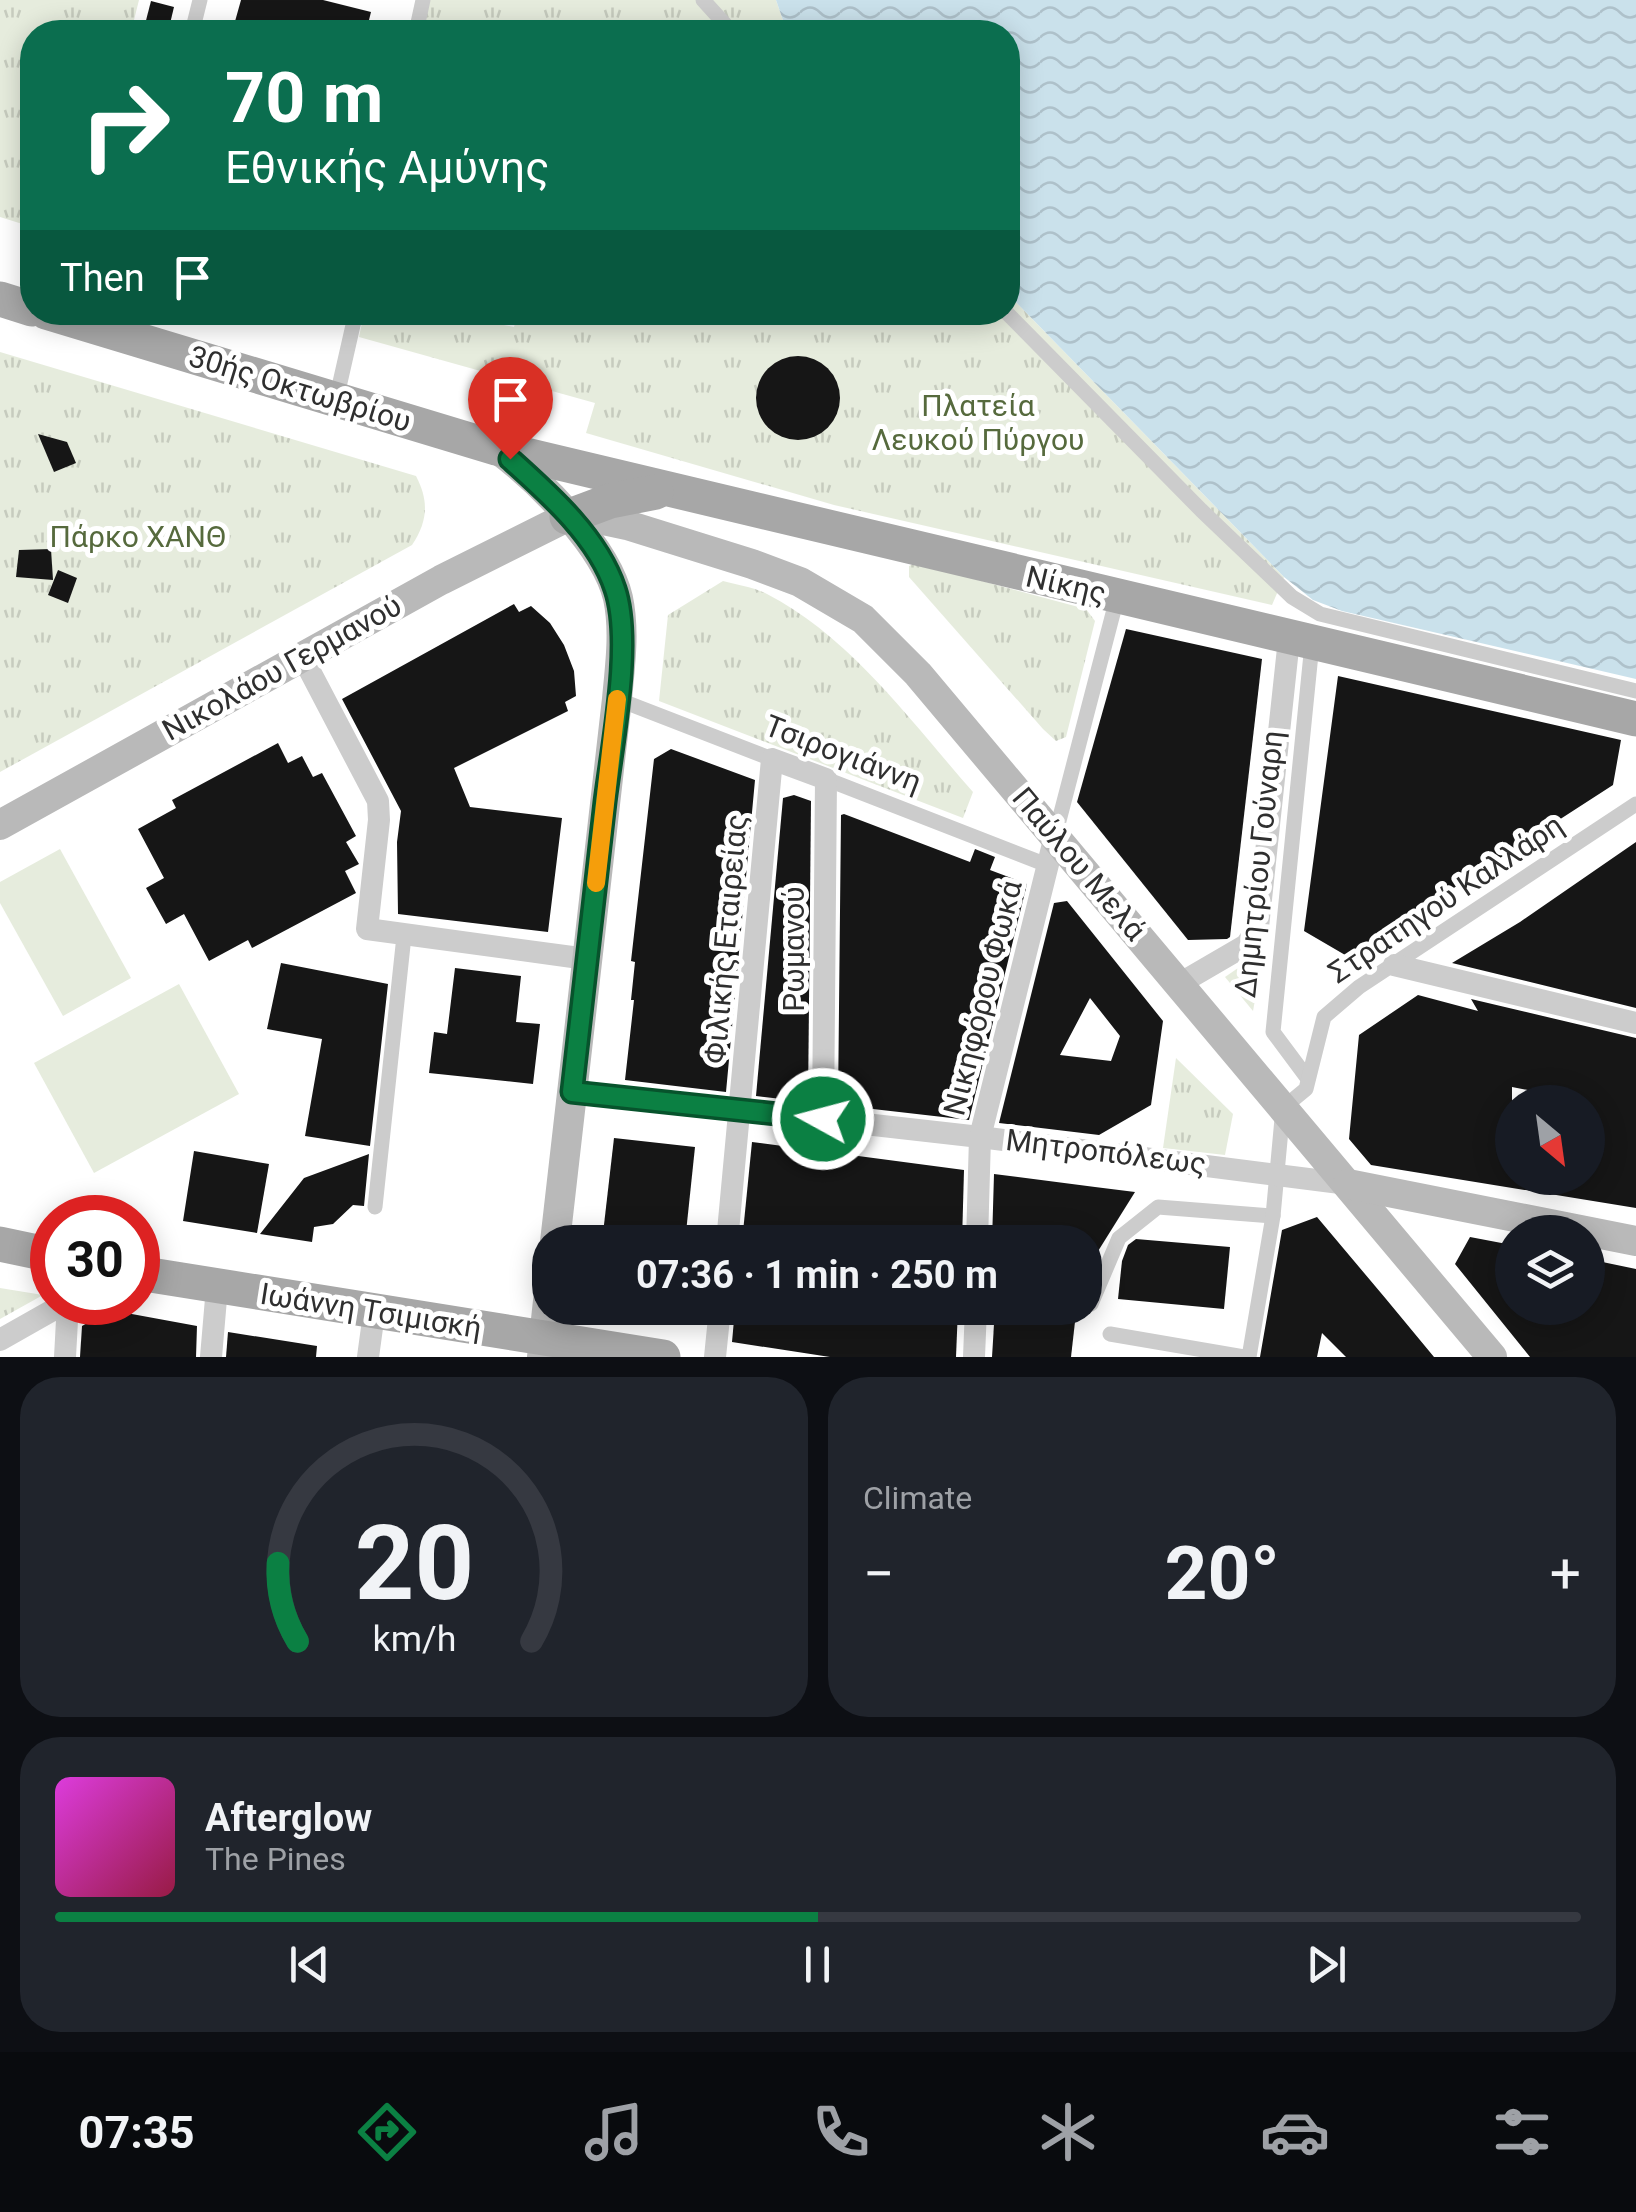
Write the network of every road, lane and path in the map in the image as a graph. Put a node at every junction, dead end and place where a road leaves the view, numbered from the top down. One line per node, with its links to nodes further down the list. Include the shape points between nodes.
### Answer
1 (703, 0): 2 (street)
2 (721, 20)
3 (124, 325): 6 (main road, 30ής Οκτωβρίου)
4 (353, 325): 6 (street)
5 (1019, 325): 13 (street, via 1201,510 1320,614)
6 (336, 400): 7 (main road, 30ής Οκτωβρίου)
7 (496, 448): 8 (main road, Νίκης); 9 (main road)
8 (672, 490): 9 (main road); 10 (main road, Νίκης)
9 (567, 517): 12 (main road, Νικολάου Γερμανού); 14 (main road, via 603,563 618,596); 20 (main road, Παύλου Μελά, via 627,526 752,564 845,606 918,674)
10 (1116, 598): 11 (main road, Νίκης); 20 (street, Νικηφόρου Φωκά)
11 (1301, 642): 15 (main road, Νίκης); 24 (street, Δημητρίου Γούναρη, via 1258,928 1246,945); 26 (street, Δημητρίου Γούναρη, via 1272,1032)
12 (302, 656): 19 (main road, Νικολάου Γερμανού); 21 (street, via 378,801 367,930)
13 (1636, 691)
14 (617, 699): 16 (street, Τσιρογιάννη); 22 (main road)
15 (1636, 720)
16 (772, 760): 17 (street, Τσιρογιάννη); 29 (street, Φιλικής Εταιρείας)
17 (826, 780): 20 (street, Τσιρογιάννη); 30 (street, Ρωμανού)
18 (1636, 804): 23 (street, Στρατηγού Καλλάρη)
19 (0, 825)
20 (1051, 850): 24 (main road, Παύλου Μελά); 31 (street, Νικηφόρου Φωκά)
21 (404, 936): 22 (street); 34 (street)
22 (587, 959): 27 (main road)
23 (1394, 965): 25 (street); 26 (street, Στρατηγού Καλλάρη, via 1324,1017)
24 (1179, 984): 28 (main road, Παύλου Μελά)
25 (1636, 1024)
26 (1308, 1079): 28 (street, Στρατηγού Καλλάρη, via 1306,1089)
27 (572, 1092): 29 (street, Μητροπόλεως); 36 (main road)
28 (1283, 1108): 32 (street); 33 (main road, Παύλου Μελά)
29 (740, 1109): 30 (street, Μητροπόλεως); 37 (street, Φιλικής Εταιρείας)
30 (823, 1119): 31 (street, Μητροπόλεως)
31 (980, 1137): 32 (street, Μητροπόλεως); 38 (street, Νικηφόρου Φωκά)
32 (1278, 1173): 33 (street, Μητροπόλεως); 35 (street)
33 (1348, 1184): 39 (main road, Μητροπόλεως); 60 (main road, Παύλου Μελά)
34 (375, 1207)
35 (1273, 1216): 43 (street, via 1158,1207 1118,1238); 59 (street)
36 (556, 1225)
37 (728, 1225)
38 (978, 1225)
39 (1636, 1241)
40 (0, 1244): 41 (main road)
41 (30, 1250)
42 (160, 1276): 44 (main road, Ιωάννη Τσιμισκή)
43 (1102, 1277)
44 (217, 1287): 45 (main road, Ιωάννη Τσιμισκή); 54 (street)
45 (374, 1313): 52 (main road, Ιωάννη Τσιμισκή); 55 (street)
46 (30, 1323): 51 (street)
47 (66, 1325): 53 (street)
48 (718, 1325): 57 (street)
49 (975, 1325): 58 (street)
50 (1110, 1334): 59 (street)
51 (0, 1340)
52 (543, 1347): 56 (main road, Ιωάννη Τσιμισκή)
53 (65, 1357)
54 (212, 1357)
55 (368, 1357)
56 (663, 1357)
57 (715, 1357)
58 (974, 1357)
59 (1247, 1357)
60 (1492, 1357)

